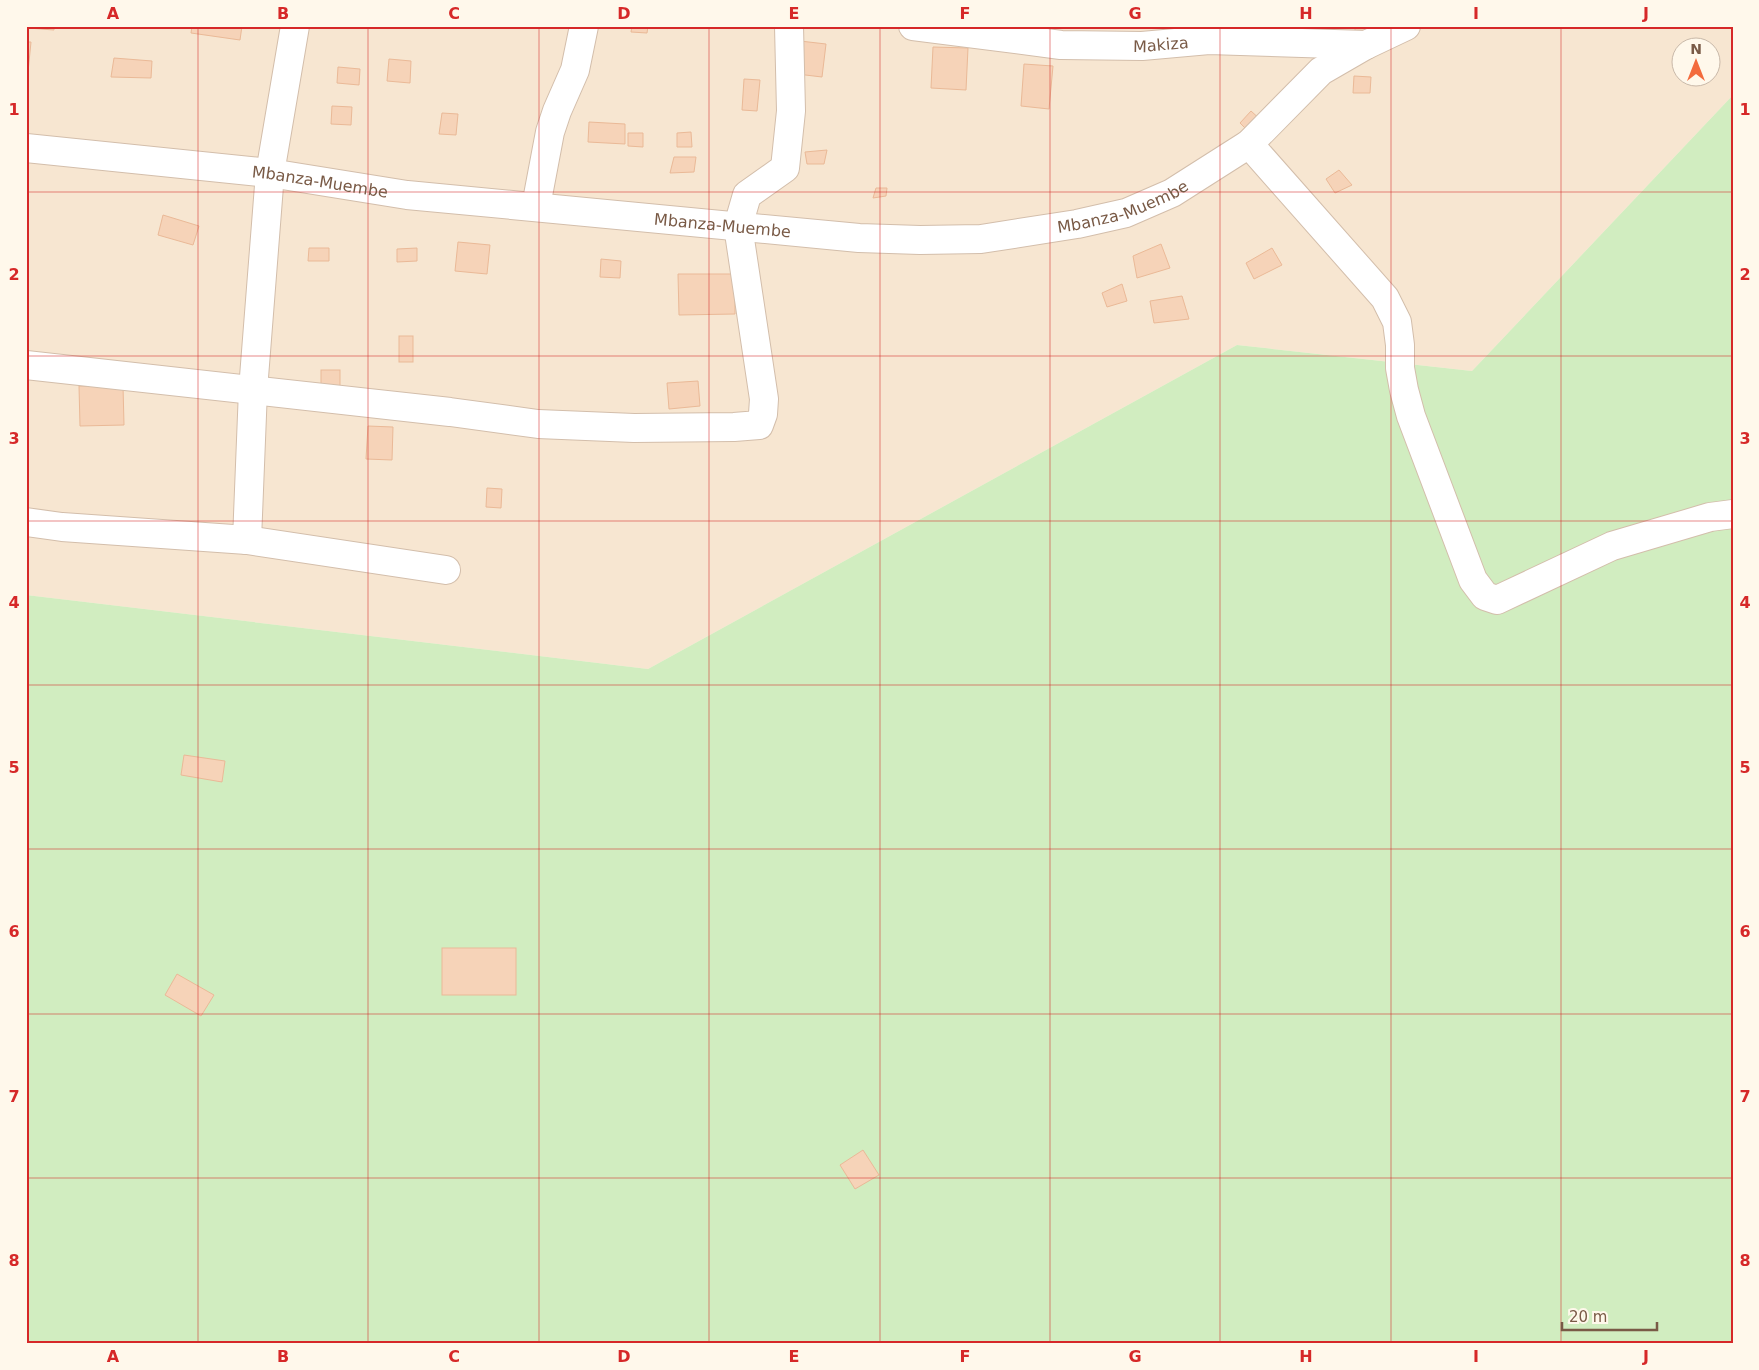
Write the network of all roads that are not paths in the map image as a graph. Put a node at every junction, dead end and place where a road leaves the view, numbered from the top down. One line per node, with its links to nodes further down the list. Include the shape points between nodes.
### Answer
1 (295, 26): 9 (street)
2 (584, 26): 10 (street, via 575,70 550,132)
3 (789, 26): 11 (street, via 791,111 785,168 747,195)
4 (913, 26): 6 (street, Makiza, via 1061,45 1142,46 1210,40)
5 (1406, 26): 6 (street, Makiza)
6 (1366, 45): 7 (street, Mbanza-Muembe, via 1321,71)
7 (1249, 144): 11 (street, Mbanza-Muembe, via 1172,193 1133,209 1077,224 981,239 920,240 859,238); 14 (street, via 1385,298 1397,322 1400,368 1411,416 1473,580 1485,596 1497,600 1612,546 1710,517)
8 (26, 148): 9 (street, Mbanza-Muembe)
9 (270, 173): 10 (street, Mbanza-Muembe, via 407,195); 13 (street)
10 (536, 206): 11 (street, Mbanza-Muembe)
11 (738, 226): 13 (street, via 764,399 759,425 634,428 538,424)
12 (26, 366): 13 (street)
13 (253, 390): 16 (street)
14 (1733, 514)
15 (26, 522): 16 (street)
16 (247, 540): 17 (street)
17 (446, 570)

